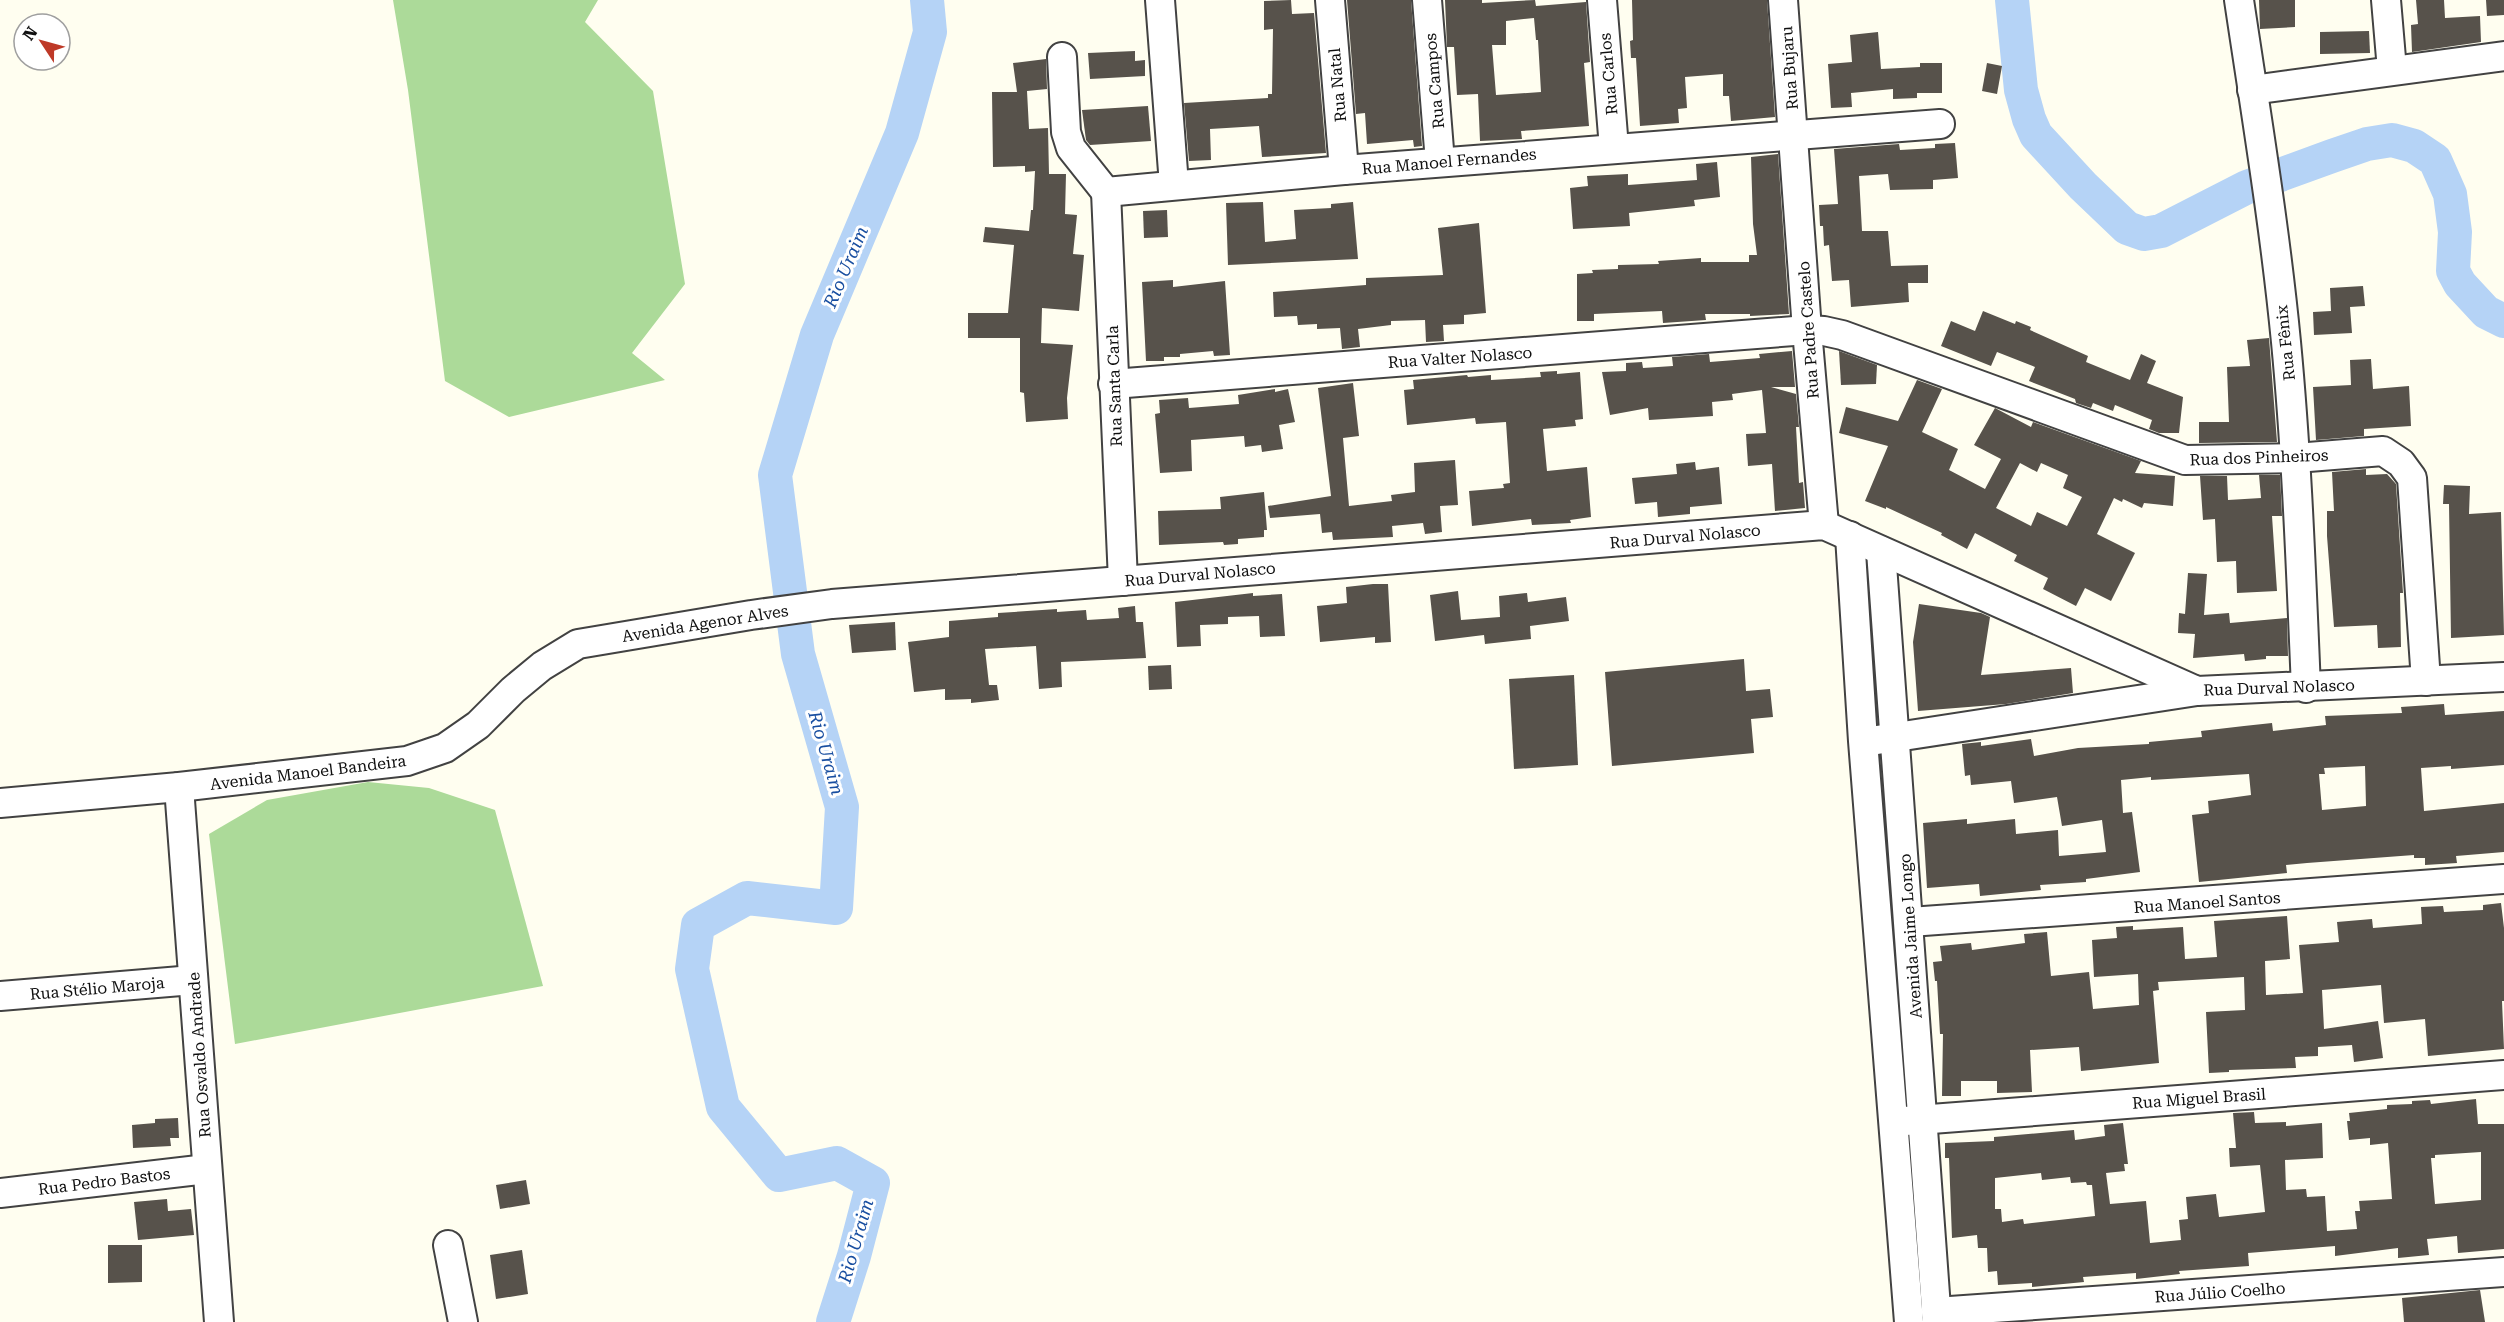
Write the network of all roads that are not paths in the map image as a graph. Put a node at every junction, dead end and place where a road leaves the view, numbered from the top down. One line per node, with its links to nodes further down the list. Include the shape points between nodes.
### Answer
1 (1160, 0): 17 (street)
2 (1330, 0): 16 (street, Rua Natal)
3 (1427, 0): 15 (street, Rua Campos)
4 (1602, 0): 14 (street, Rua Carlos)
5 (1783, 0): 13 (street, Rua Bujaru)
6 (2239, 0): 11 (street, Rua Fênix)
7 (2386, 0): 10 (street)
8 (2504, 56): 10 (street)
9 (1062, 57): 18 (street, via 1066,132 1071,148)
10 (2392, 70): 11 (street)
11 (2252, 90): 21 (street, Rua Fênix, via 2272,213)
12 (1940, 124): 13 (street, Rua Manoel Fernandes)
13 (1794, 136): 14 (street, Rua Manoel Fernandes); 19 (street, Rua Padre Castelo)
14 (1614, 148): 15 (street, Rua Manoel Fernandes)
15 (1440, 162): 16 (street, Rua Manoel Fernandes)
16 (1344, 170): 17 (street, Rua Manoel Fernandes)
17 (1174, 185): 18 (street, Rua Manoel Fernandes)
18 (1107, 192): 20 (street, Rua Santa Carla)
19 (1807, 330): 20 (street, Rua Valter Nolasco); 21 (street, Rua dos Pinheiros, via 1842,335 2185,460); 22 (street, Rua Padre Castelo)
20 (1113, 384): 24 (street, Rua Santa Carla)
21 (2296, 458): 28 (street, Rua dos Pinheiros, via 2383,451 2401,463 2412,478); 29 (street, Rua Fênix)
22 (1837, 530): 23 (street, Rua Durval Nolasco); 24 (street, Rua Durval Nolasco); 32 (street, Rua Padre Castelo)
23 (1881, 550): 30 (street, Rua Durval Nolasco); 31 (street, Avenida Jaime Longo)
24 (1123, 580): 25 (street, Rua Durval Nolasco)
25 (832, 604): 26 (street, Avenida Agenor Alves)
26 (578, 644): 33 (street, Avenida Manoel Bandeira, via 542,666 478,725 445,748 407,761)
27 (2504, 677): 28 (street, Rua Durval Nolasco)
28 (2426, 681): 29 (street, Rua Durval Nolasco)
29 (2306, 688): 30 (street, Rua Durval Nolasco)
30 (2197, 691): 31 (street)
31 (1896, 739): 32 (street); 36 (street, Avenida Jaime Longo)
32 (1863, 741): 41 (street, Rua Padre Castelo)
33 (179, 787): 34 (street, Avenida Manoel Bandeira); 37 (street, Rua Osvaldo Andrade)
34 (0, 803)
35 (2504, 879): 36 (street, Rua Manoel Santos)
36 (1910, 922): 40 (street, Avenida Jaime Longo)
37 (193, 980): 38 (street, Rua Stélio Maroja); 42 (street, Rua Osvaldo Andrade)
38 (0, 996)
39 (2504, 1074): 40 (street, Rua Miguel Brasil)
40 (1922, 1119): 41 (street, Rua Miguel Brasil); 46 (street, Avenida Jaime Longo)
41 (1894, 1122): 49 (street, Rua Padre Castelo)
42 (207, 1169): 43 (street, Rua Pedro Bastos); 47 (street, Rua Osvaldo Andrade)
43 (0, 1193)
44 (448, 1245): 48 (street)
45 (2504, 1272): 46 (street, Rua Júlio Coelho)
46 (1937, 1317)
47 (219, 1322)
48 (463, 1322)
49 (1909, 1322)

